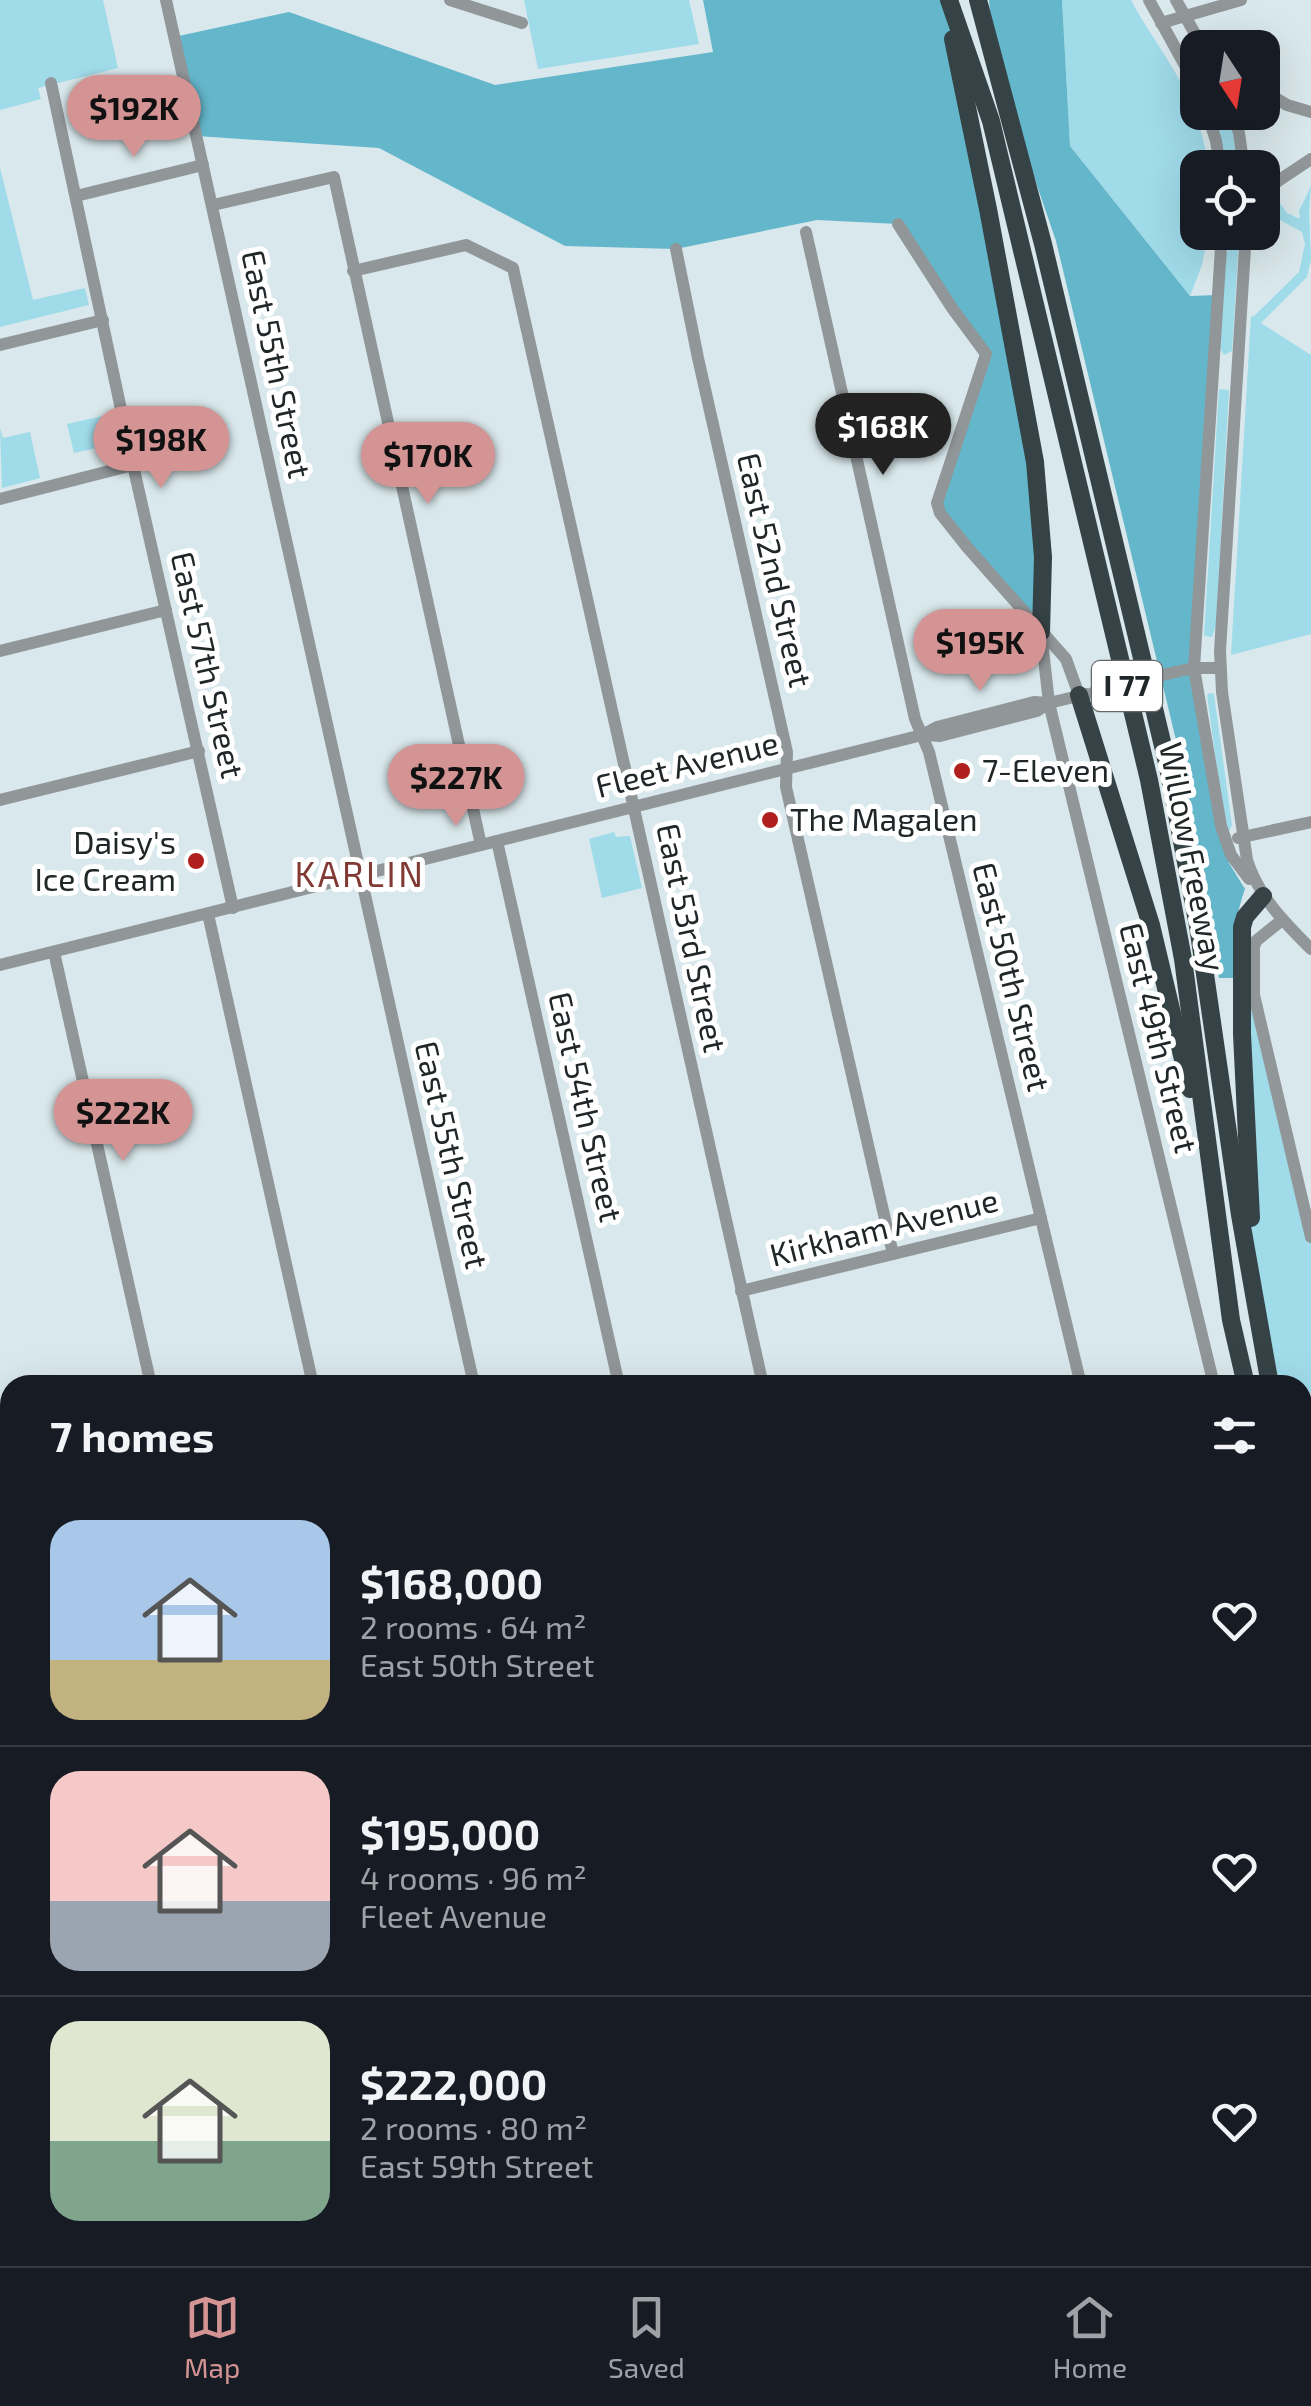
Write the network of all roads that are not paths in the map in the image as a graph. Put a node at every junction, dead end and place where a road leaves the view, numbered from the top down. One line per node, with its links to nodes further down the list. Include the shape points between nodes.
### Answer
1 (166, 0): 17 (street, East 55th Street)
2 (450, 0): 9 (street)
3 (946, 0): 32 (highway, via 1035,462); 56 (highway, Willow Freeway / I 77, via 991,121 1149,780 1183,958)
4 (978, 0): 60 (highway, Willow Freeway / I 77, via 1168,767)
5 (1149, 0): 10 (street)
6 (1176, 0): 8 (street)
7 (1241, 0): 8 (street)
8 (1185, 15): 10 (street); 11 (street)
9 (522, 23)
10 (1161, 23): 12 (street)
11 (1193, 30)
12 (1180, 57)
13 (51, 83): 19 (street, East 57th Street)
14 (1280, 101): 15 (street)
15 (1311, 112)
16 (1311, 159): 18 (street)
17 (203, 164): 19 (street); 20 (street, East 55th Street)
18 (1280, 180)
19 (76, 196): 27 (street, East 57th Street)
20 (213, 205): 26 (street, via 334,177); 48 (street, East 55th Street)
21 (898, 224): 32 (street, via 986,354 937,503 940,513)
22 (806, 232): 38 (street, East 50th Street)
23 (676, 250): 40 (street, East 52nd Street)
24 (1222, 250): 34 (street)
25 (1245, 250): 35 (street)
26 (354, 270): 42 (street, East 53rd Street, via 466,245 513,268); 47 (street)
27 (103, 320): 28 (street); 29 (street, East 57th Street)
28 (0, 346)
29 (133, 466): 30 (street); 31 (street, East 57th Street)
30 (0, 499)
31 (166, 610): 33 (street); 39 (street, East 57th Street)
32 (1041, 632): 36 (street); 37 (street, East 49th Street)
33 (0, 651)
34 (1194, 668): 35 (street, Fleet Avenue); 36 (street, Fleet Avenue, bridge); 45 (street)
35 (1220, 668): 44 (street)
36 (1087, 694): 37 (street, Fleet Avenue); 56 (highway)
37 (1049, 703): 38 (street, Fleet Avenue, via 1037,712); 68 (street, East 49th Street)
38 (922, 735): 40 (street, Fleet Avenue); 57 (street, East 50th Street)
39 (199, 751): 41 (street); 50 (street, East 57th Street)
40 (786, 769): 42 (street, Fleet Avenue); 59 (street, East 52nd Street)
41 (0, 800)
42 (634, 807): 46 (street, Fleet Avenue); 61 (street, East 53rd Street)
43 (1311, 822): 44 (street)
44 (1243, 837): 45 (street); 49 (street)
45 (1225, 840): 49 (street)
46 (497, 841): 47 (street, Fleet Avenue); 65 (street, East 54th Street)
47 (481, 845): 48 (street, Fleet Avenue)
48 (360, 875): 50 (street, Fleet Avenue); 64 (street, East 55th Street)
49 (1263, 896): 52 (street); 60 (highway, via 1242,927)
50 (233, 908): 51 (street, Fleet Avenue)
51 (208, 914): 54 (street, Fleet Avenue); 63 (street)
52 (1282, 920): 53 (street); 58 (street, via 1254,947 1254,995)
53 (1311, 949)
54 (54, 952): 55 (street, Fleet Avenue); 62 (street)
55 (0, 965)
56 (1212, 1182): 69 (highway, Willow Freeway / I 77)
57 (1041, 1218): 59 (street, Kirkham Avenue); 67 (street, East 50th Street)
58 (1311, 1237)
59 (893, 1254): 61 (street, Kirkham Avenue)
60 (1254, 1284): 70 (highway, Willow Freeway / I 77)
61 (741, 1291): 66 (street, East 53rd Street)
62 (149, 1375)
63 (310, 1375)
64 (472, 1375)
65 (617, 1375)
66 (760, 1375)
67 (1079, 1375)
68 (1212, 1375)
69 (1244, 1375)
70 (1268, 1375)

